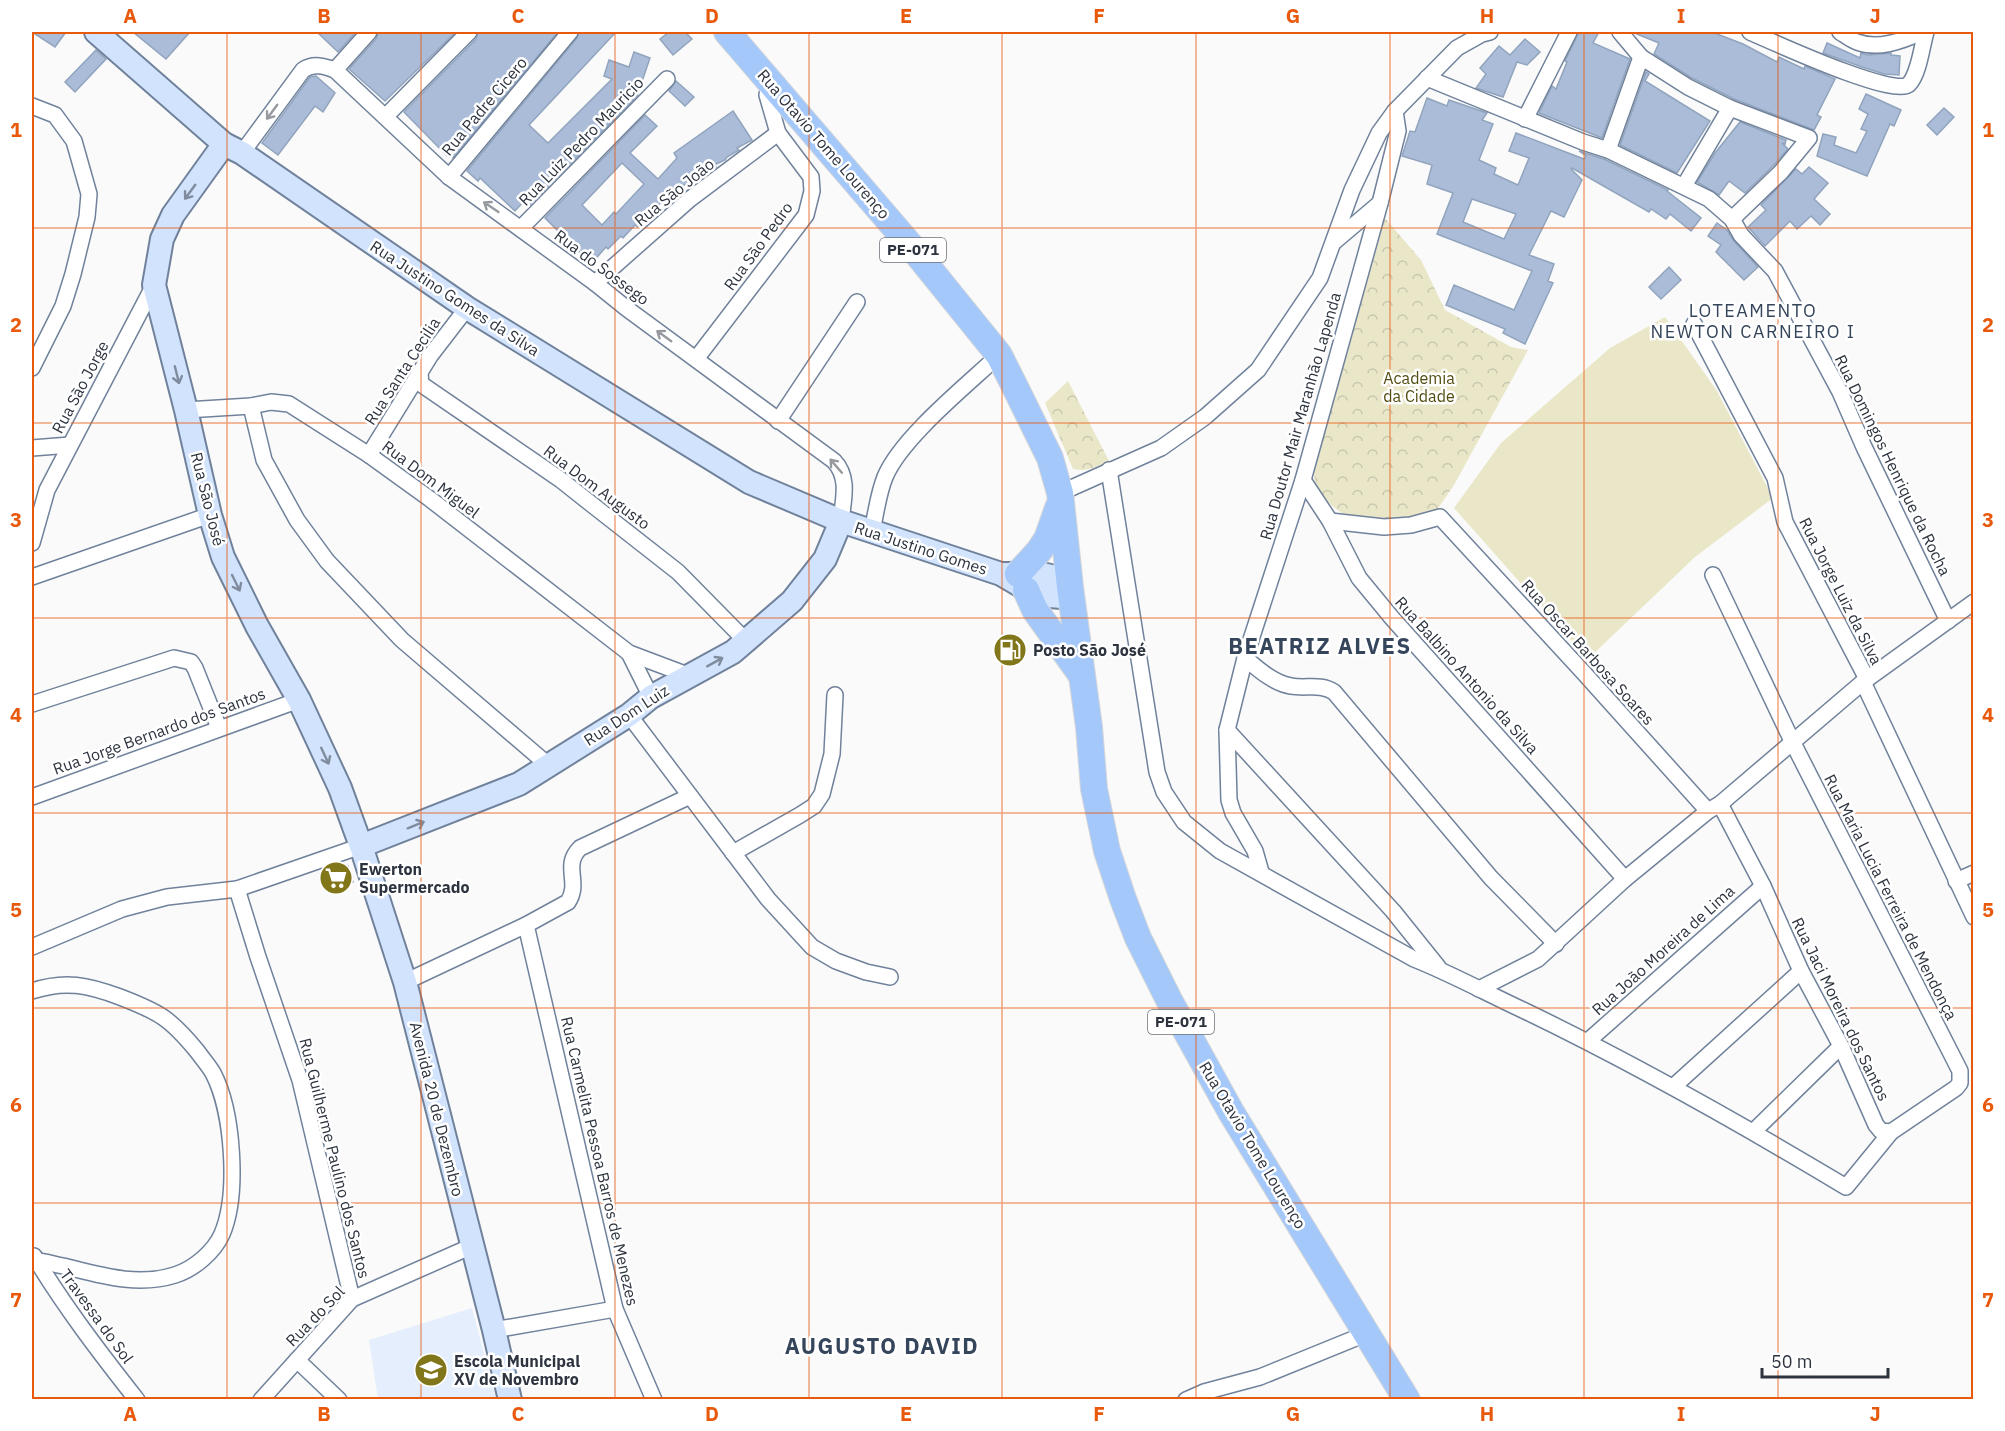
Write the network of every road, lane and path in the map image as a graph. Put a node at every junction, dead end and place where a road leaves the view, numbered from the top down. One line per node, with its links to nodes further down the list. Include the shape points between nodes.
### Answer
1 (96, 32): 24 (street, Rua Justino Gomes da Silva)
2 (369, 32): 14 (street)
3 (469, 32): 21 (street)
4 (570, 32): 26 (street, Rua Padre Cicero)
5 (727, 32): 17 (main road, Rua Otavio Tome Lourenço / PE-071)
6 (1490, 32): 15 (street, via 1457,48)
7 (1569, 32): 22 (street)
8 (1620, 32): 13 (street)
9 (1750, 32): 11 (street, via 1894,88 1910,84)
10 (1840, 32): 12 (street)
11 (1924, 32): 12 (street, via 1892,44)
12 (1856, 37)
13 (1641, 57): 19 (street); 25 (street)
14 (335, 70): 21 (street, Rua do Sossego); 24 (street, one-way to 24, via 319,66 303,70)
15 (1427, 78): 20 (street); 22 (street, Rua Domingos Henrique da Rocha)
16 (667, 79): 30 (street, Rua Luiz Pedro Mauricio)
17 (770, 82): 23 (street, Rua São Pedro, via 767,95); 37 (main road, Rua Otavio Tome Lourenço / PE-071)
18 (32, 106): 39 (street, via 55,115 74,141 89,202 63,306)
19 (1730, 108): 27 (street); 29 (street, via 1809,138 1781,172)
20 (1395, 111): 28 (street, Rua Doutor Mair Maranhão Lapenda, via 1398,131); 31 (street, via 1379,133)
21 (386, 116): 26 (street, Rua do Sossego)
22 (1525, 119): 25 (street, Rua Domingos Henrique da Rocha)
23 (778, 133): 32 (street, Rua São João, via 690,200); 38 (street, Rua São Pedro, via 811,177 806,214)
24 (233, 148): 33 (street, Rua São José, one-way to 33, via 173,215 162,239); 35 (street, Rua Justino Gomes da Silva)
25 (1608, 150): 27 (street, Rua Domingos Henrique da Rocha)
26 (449, 177): 30 (street, Rua do Sossego, one-way to 26)
27 (1684, 186): 29 (street, Rua Domingos Henrique da Rocha, via 1709,199)
28 (1380, 203): 31 (street); 48 (street, Rua Doutor Mair Maranhão Lapenda)
29 (1732, 219): 60 (street, Rua Domingos Henrique da Rocha, via 1741,235 1775,270 1786,290 1840,392)
30 (521, 228): 32 (street, Rua do Sossego)
31 (1332, 243): 47 (street, via 1320,278 1257,370 1205,417 1161,448)
32 (595, 283): 38 (street, Rua do Sossego, one-way to 32)
33 (154, 285): 42 (street, Rua São José, one-way to 42); 44 (street, Rua São Jorge)
34 (857, 302): 43 (street)
35 (467, 308): 40 (street, Rua Santa Cecilia); 51 (street, Rua Justino Gomes da Silva, via 749,482)
36 (1694, 324): 66 (street, Rua Jorge Luiz da Silva, via 1775,478 1785,522)
37 (999, 355): 49 (main road, Rua Otavio Tome Lourenço / PE-071, via 1050,458); 53 (street, via 896,456 885,478)
38 (696, 359): 43 (street, Rua do Sossego)
39 (32, 368)
40 (420, 374): 46 (street, Rua Santa Cecilia); 61 (street, Rua Dom Augusto, via 421,384 561,480 678,572)
41 (251, 406): 42 (street, Rua Dom Miguel); 46 (street, Rua Dom Miguel, via 289,404); 75 (street, via 264,460 297,520 327,561 402,640)
42 (186, 410): 50 (street, Rua São José)
43 (778, 421): 51 (street, Rua do Sossego, one-way to 43, via 845,487 841,468)
44 (70, 445): 45 (street); 54 (street, Rua São Jorge, via 47,490)
45 (32, 448)
46 (369, 455): 62 (street, Rua Dom Miguel)
47 (1109, 470): 49 (street); 81 (street, via 1157,772 1164,792 1184,822 1220,851)
48 (1303, 480): 52 (street, Rua Balbino Antonio da Silva); 63 (street, Rua Doutor Mair Maranhão Lapenda)
49 (1060, 497): 57 (main road, via 1047,539); 58 (main road, Rua Otavio Tome Lourenço / PE-071)
50 (210, 515): 56 (street); 69 (street, Rua São José, one-way to 69, via 228,567)
51 (841, 521): 53 (street, Rua Justino Gomes); 61 (street, Rua Dom Luiz, via 825,559 792,601)
52 (1330, 521): 78 (street, Rua Oscar Barbosa Soares, via 1384,527 1440,517); 83 (street, Rua Balbino Antonio da Silva, via 1359,578)
53 (872, 531): 57 (street, Rua Justino Gomes)
54 (32, 543)
55 (1713, 575): 74 (street)
56 (32, 577)
57 (1015, 580): 58 (street, Rua Justino Gomes, via 1045,597 1062,597); 65 (main road)
58 (1070, 587): 65 (main road, Rua Otavio Tome Lourenço / PE-071)
59 (1974, 602): 60 (street)
60 (1948, 621): 66 (street)
61 (747, 642): 64 (street, Rua Dom Luiz, one-way to 61)
62 (629, 653): 64 (street, Rua Dom Miguel); 68 (street, Rua Dom Miguel)
63 (1245, 658): 73 (street, Rua Doutor Mair Maranhão Lapenda); 89 (street, via 1289,686 1321,686 1334,692 1491,878)
64 (690, 676): 68 (street, Rua Dom Luiz)
65 (1083, 677): 107 (main road, Rua Otavio Tome Lourenço / PE-071, via 1094,789 1105,840 1138,939 1231,1112)
66 (1865, 681): 74 (street); 84 (street, Rua Jorge Luiz da Silva)
67 (835, 695): 80 (street, via 832,753 822,794 814,806)
68 (651, 697): 71 (street, Rua Dom Luiz)
69 (298, 699): 72 (street, Rua Jorge Bernardo dos Santos); 79 (street, Rua São José, one-way to 79, via 340,788)
70 (32, 704): 72 (street, via 174,658 191,662 195,668)
71 (629, 715): 75 (street, Rua Dom Luiz); 76 (street)
72 (219, 728): 77 (street, Rua Jorge Bernardo dos Santos)
73 (1227, 730): 81 (street, Rua Doutor Mair Maranhão Lapenda, via 1228,800 1255,851); 91 (street, via 1393,911)
74 (1792, 741): 78 (street); 101 (street, Rua Maria Lucia Ferreira de Mendonça, via 1958,1068 1960,1083 1956,1088)
75 (548, 764): 79 (street, Rua Dom Luiz, one-way to 75, via 519,784)
76 (690, 796): 80 (street); 88 (street, via 580,848 572,858 574,885 568,902)
77 (32, 797)
78 (1714, 808): 83 (street); 85 (street, Rua Jaci Moreira dos Santos)
79 (361, 846): 86 (street); 94 (street, Avenida 20 de Dezembro)
80 (733, 853): 93 (street, via 812,947 836,961)
81 (1261, 872): 91 (street, via 1414,959)
82 (1974, 873): 84 (street)
83 (1625, 879): 89 (street)
84 (1956, 881): 87 (street, Rua Jorge Luiz da Silva)
85 (1763, 886): 92 (street, Rua Jaci Moreira dos Santos); 97 (street, Rua João Moreira de Lima)
86 (237, 889): 90 (street, via 167,897 122,909); 104 (street, Rua Guilherme Paulino dos Santos, via 300,1080)
87 (1974, 917)
88 (526, 925): 94 (street); 105 (street, Rua Carmelita Pessoa Barros de Menezes)
89 (1556, 944): 95 (street, via 1538,959)
90 (32, 947)
91 (1440, 969): 95 (street)
92 (1801, 971): 98 (street, Rua Jaci Moreira dos Santos); 99 (street)
93 (890, 977)
94 (405, 982): 102 (street, Avenida 20 de Dezembro)
95 (1479, 989): 97 (street)
96 (32, 991): 103 (street, via 78,984 150,1009 171,1022 212,1072 227,1116 232,1176 222,1233 213,1250 177,1274 154,1280 129,1280)
97 (1588, 1041): 99 (street)
98 (1841, 1046): 100 (street); 101 (street, Rua Jaci Moreira dos Santos, via 1876,1125 1881,1131)
99 (1673, 1086): 100 (street)
100 (1754, 1131): 101 (street, via 1846,1187)
101 (1891, 1132)
102 (472, 1246): 104 (street, Rua do Sol); 106 (street, Avenida 20 de Dezembro)
103 (33, 1258): 110 (street, Travessa do Sol)
104 (352, 1299): 108 (street, Rua do Sol)
105 (615, 1309): 106 (street); 115 (street, Rua Carmelita Pessoa Barros de Menezes)
106 (494, 1330): 109 (street, Avenida 20 de Dezembro)
107 (1368, 1333): 116 (street, via 1260,1377); 117 (main road, PE-071)
108 (297, 1360): 111 (street, Rua do Sol); 112 (street)
109 (505, 1374): 113 (street); 114 (street)
110 (137, 1400)
111 (261, 1400)
112 (339, 1400)
113 (510, 1400)
114 (516, 1400)
115 (654, 1400)
116 (1186, 1400)
117 (1407, 1400)

